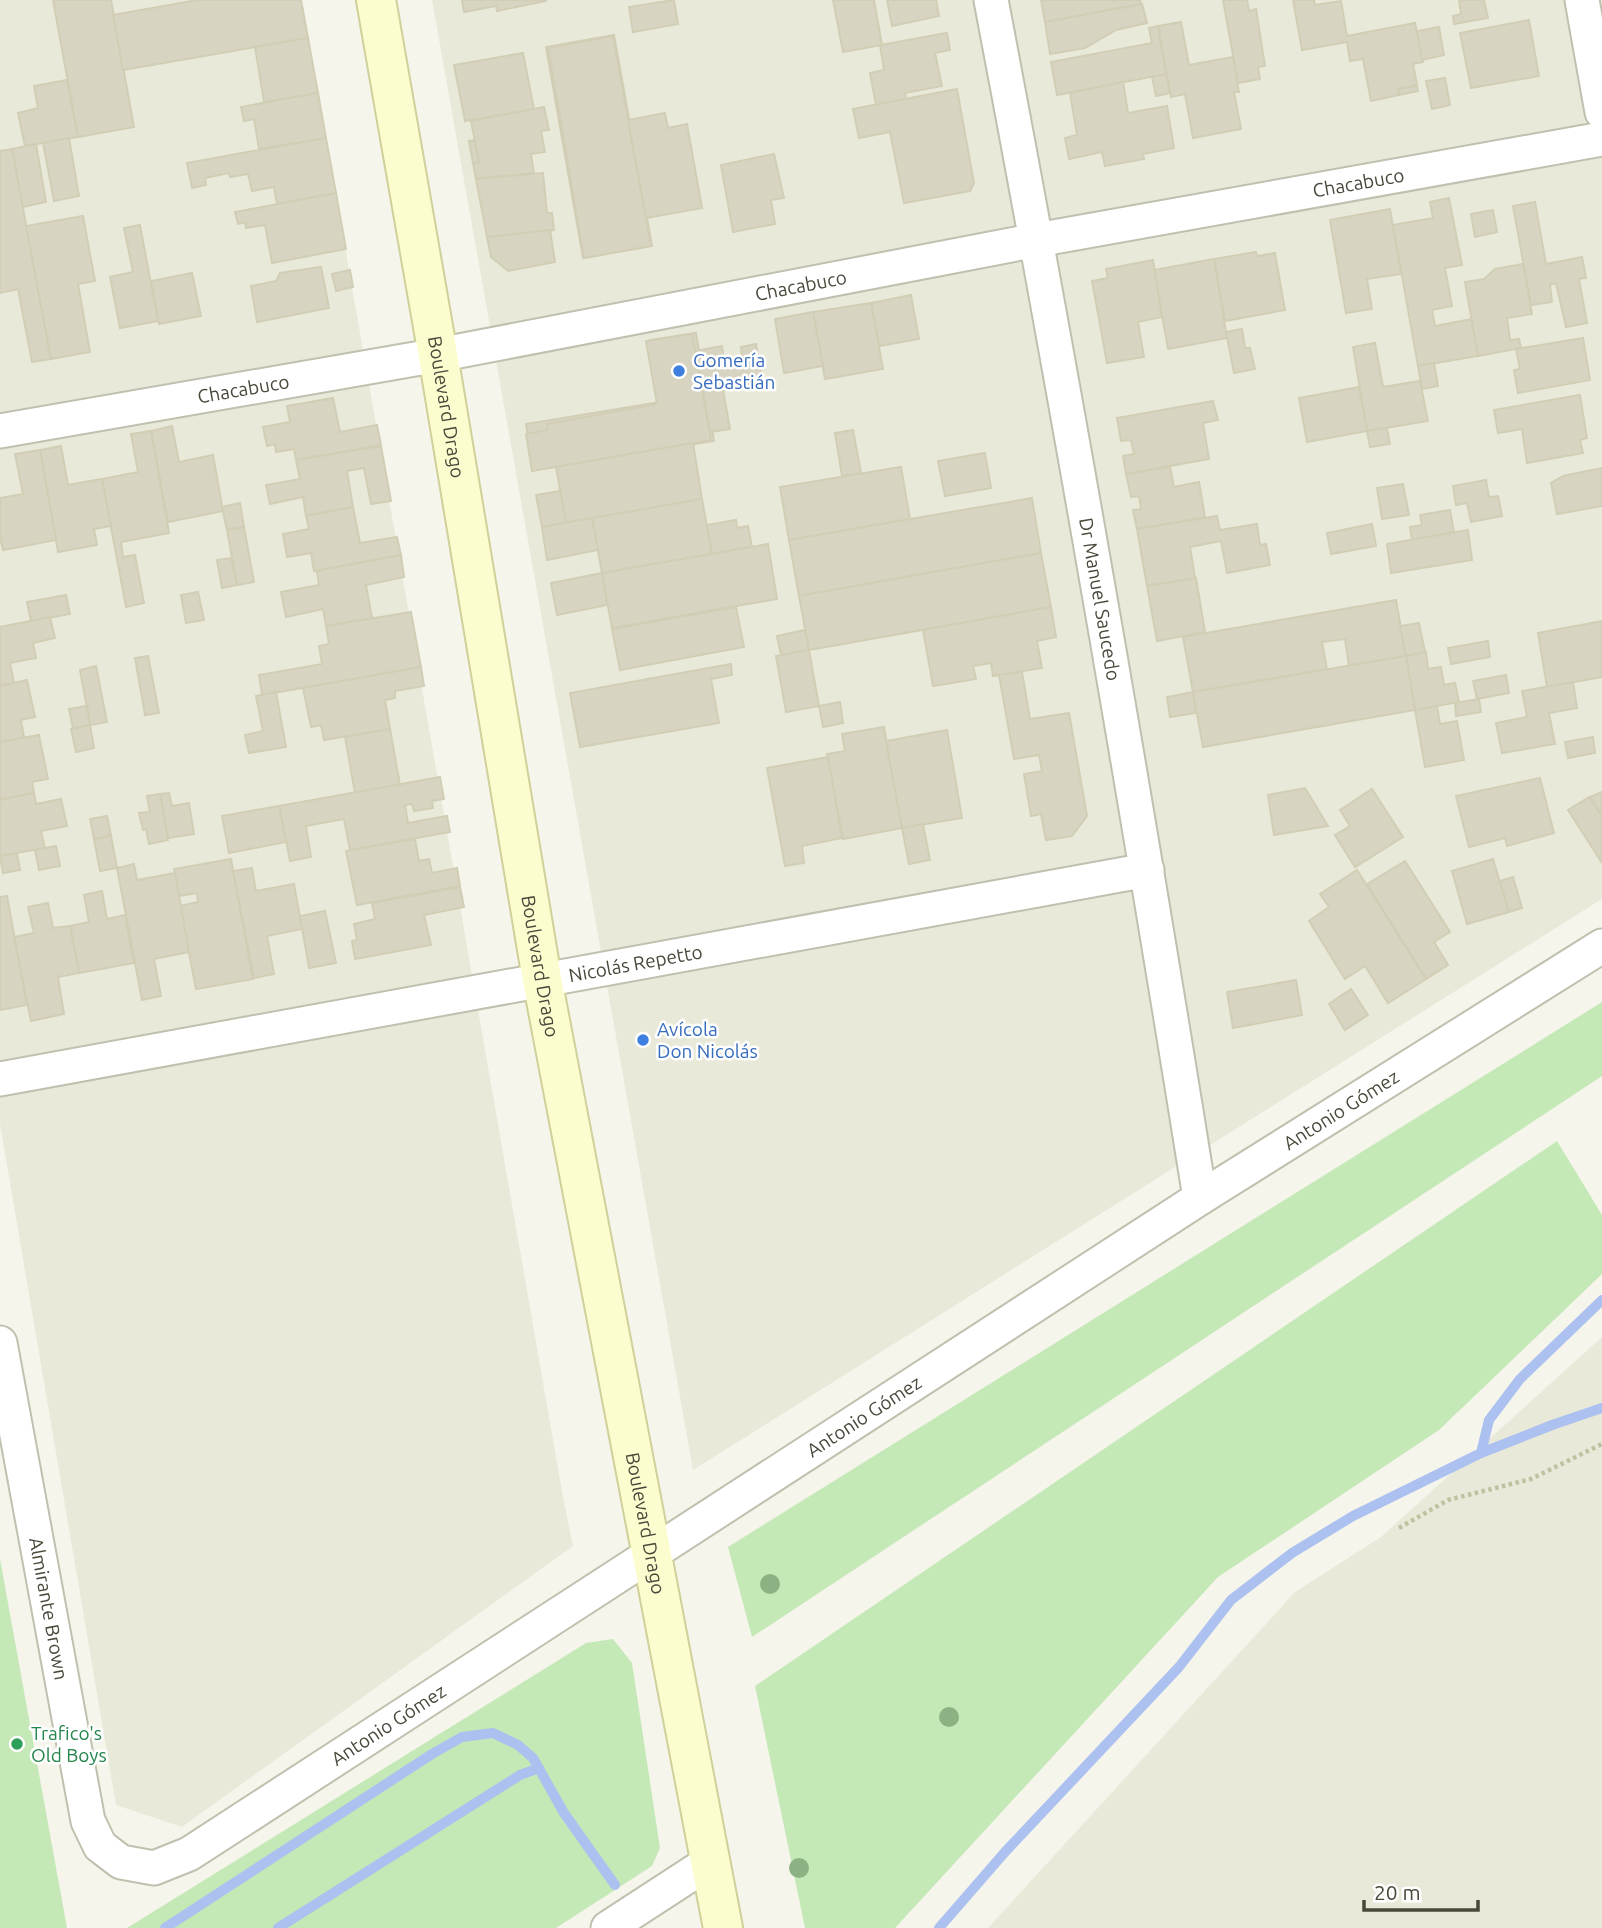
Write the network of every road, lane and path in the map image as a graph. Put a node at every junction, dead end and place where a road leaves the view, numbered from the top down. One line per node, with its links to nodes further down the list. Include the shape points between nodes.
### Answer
1 (376, 0): 7 (main road, Boulevard Drago)
2 (991, 0): 6 (street, Dr Manuel Saucedo)
3 (1582, 0): 4 (street)
4 (1602, 112)
5 (1602, 139): 6 (street, Chacabuco)
6 (1037, 240): 7 (street, Chacabuco); 9 (street, Dr Manuel Saucedo)
7 (438, 355): 8 (street, Chacabuco); 11 (main road, Boulevard Drago)
8 (0, 431)
9 (1147, 870): 11 (street, Nicolás Repetto); 13 (street, Dr Manuel Saucedo)
10 (1602, 946): 13 (street, Antonio Gómez)
11 (542, 979): 12 (street, Nicolás Repetto); 17 (main road, Boulevard Drago)
12 (0, 1079)
13 (1200, 1198): 17 (street, Antonio Gómez)
14 (0, 1343): 19 (street, Almirante Brown, via 88,1821 100,1846)
15 (1602, 1444): 16 (path, via 1531,1479 1448,1500)
16 (1399, 1528)
17 (650, 1554): 18 (main road, Boulevard Drago); 19 (street, Antonio Gómez, via 189,1854 154,1868)
18 (711, 1861): 20 (street); 21 (main road, Boulevard Drago)
19 (121, 1862)
20 (608, 1928)
21 (723, 1928)

